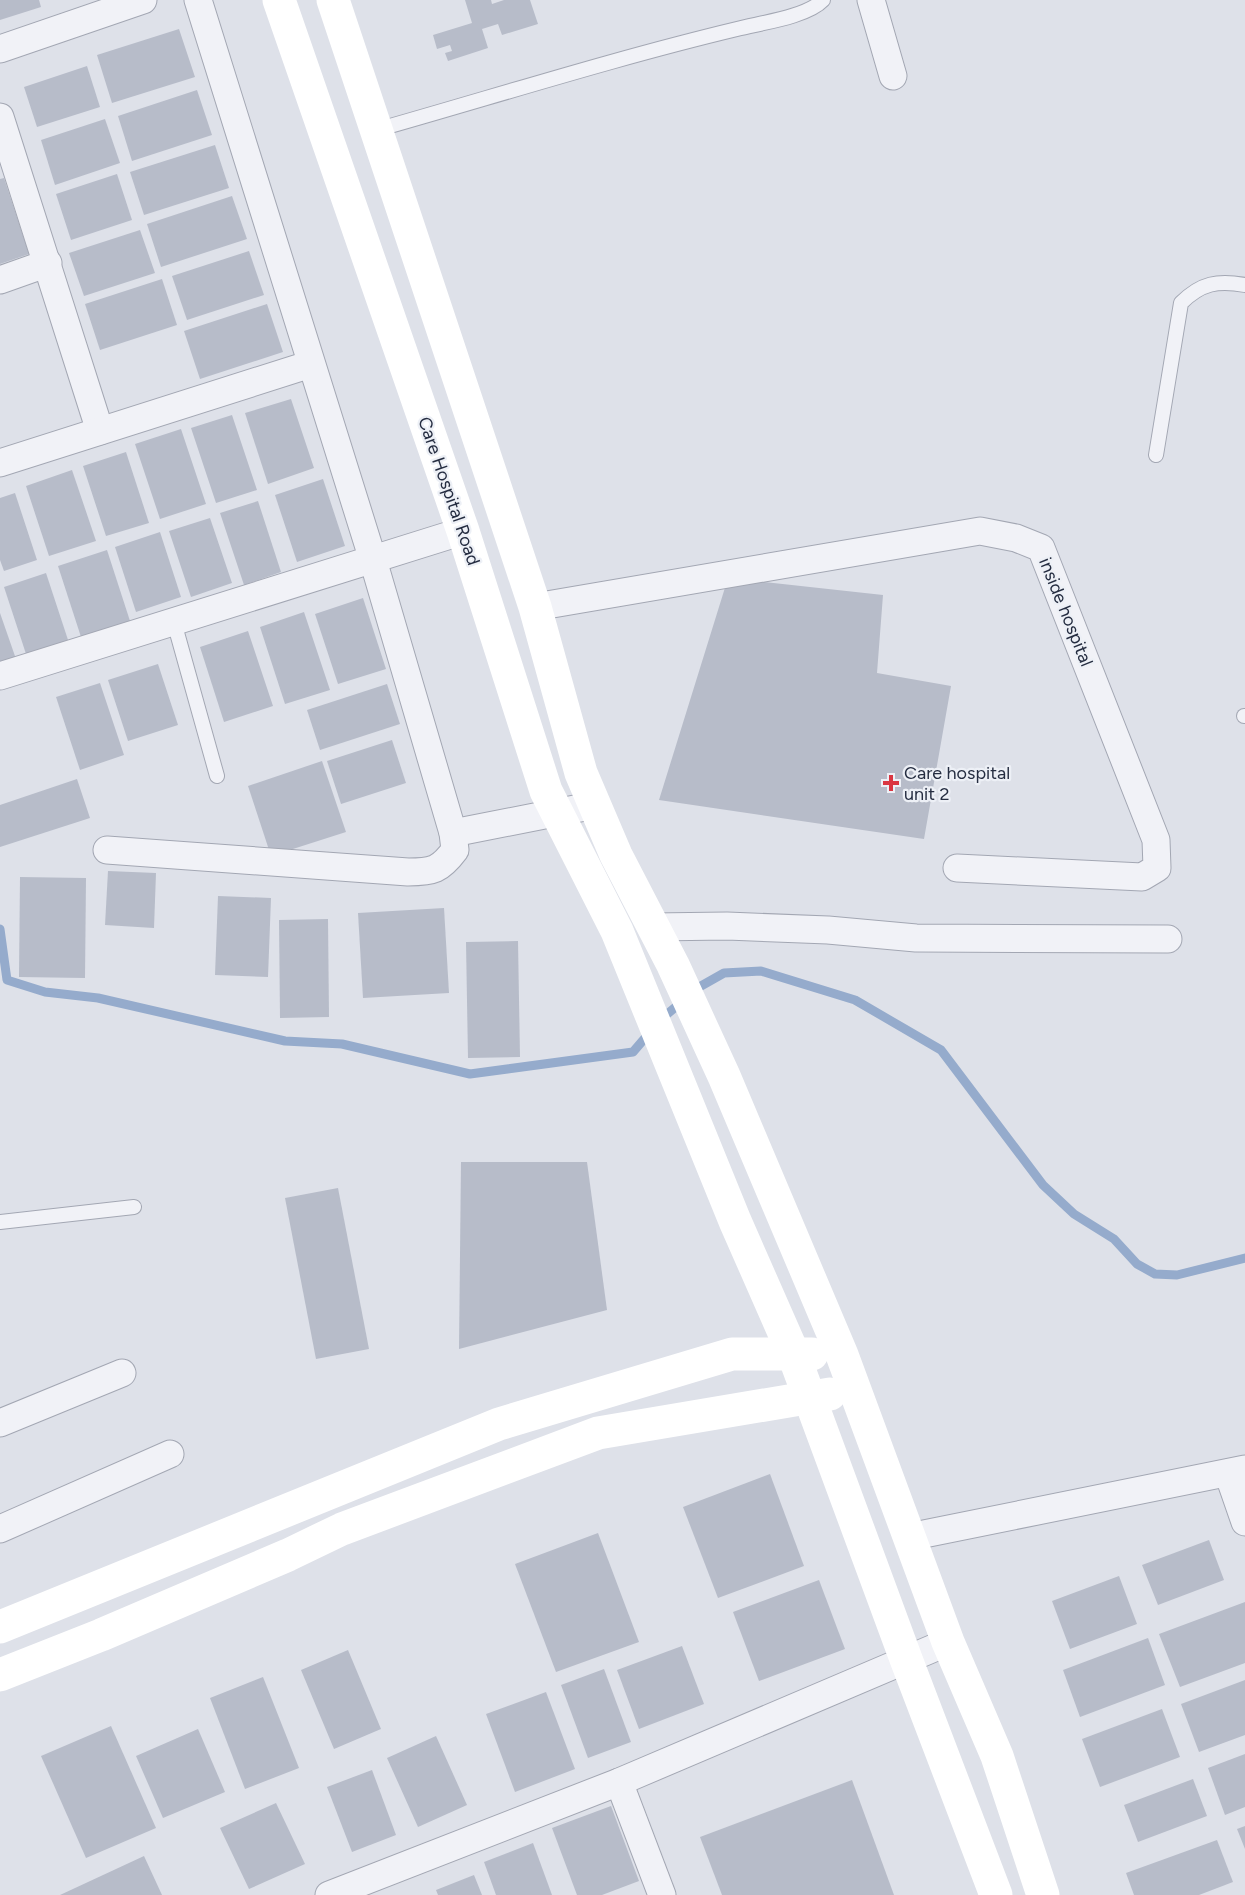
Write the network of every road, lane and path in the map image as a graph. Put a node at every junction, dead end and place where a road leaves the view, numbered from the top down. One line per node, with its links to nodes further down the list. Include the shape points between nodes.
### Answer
1 (143, 0): 7 (street)
2 (198, 0): 14 (street)
3 (279, 0): 18 (street, Care Hospital Road)
4 (333, 0): 10 (street)
5 (823, 0): 10 (lane, via 796,14)
6 (871, 0): 8 (street)
7 (0, 49)
8 (893, 76)
9 (0, 117): 11 (street)
10 (376, 130): 20 (street)
11 (48, 263): 12 (street); 15 (street)
12 (0, 280)
13 (1245, 285): 16 (lane, via 1211,283 1181,303)
14 (311, 364): 15 (street); 19 (street)
15 (100, 430): 17 (street)
16 (1156, 455)
17 (0, 463)
18 (463, 531): 19 (street); 25 (street, Care Hospital Road)
19 (373, 560): 21 (street); 26 (street)
20 (535, 607): 24 (street, via 581,773); 28 (street, inside hospital, via 980,531 1041,548 1156,840 1157,868 1142,877)
21 (174, 622): 22 (street); 23 (lane)
22 (0, 676)
23 (216, 776)
24 (595, 805): 25 (street); 29 (street)
25 (556, 813): 26 (street); 33 (street, Care Hospital Road, via 617,932)
26 (453, 833): 27 (street, via 455,850 445,864 428,872)
27 (107, 850)
28 (957, 868)
29 (653, 927): 30 (street, via 828,930 916,938); 34 (street, via 724,1076)
30 (1168, 939)
31 (134, 1207): 32 (lane)
32 (0, 1222)
33 (793, 1353): 34 (street); 37 (street, Care Hospital Road); 44 (street, via 732,1354 499,1424)
34 (842, 1355): 36 (street)
35 (122, 1373): 38 (street)
36 (855, 1389): 37 (street); 43 (street)
37 (809, 1397): 46 (street, Care Hospital Road); 47 (street, via 598,1433 342,1529)
38 (0, 1423)
39 (170, 1454): 42 (street)
40 (1237, 1471): 41 (street); 43 (street)
41 (1245, 1522)
42 (0, 1528)
43 (909, 1538): 45 (street)
44 (0, 1628)
45 (948, 1641): 46 (street); 52 (street, via 997,1756)
46 (906, 1659): 48 (street); 51 (street, Care Hospital Road)
47 (0, 1675)
48 (619, 1782): 49 (street); 50 (street)
49 (329, 1895)
50 (662, 1895)
51 (996, 1895)
52 (1042, 1895)

